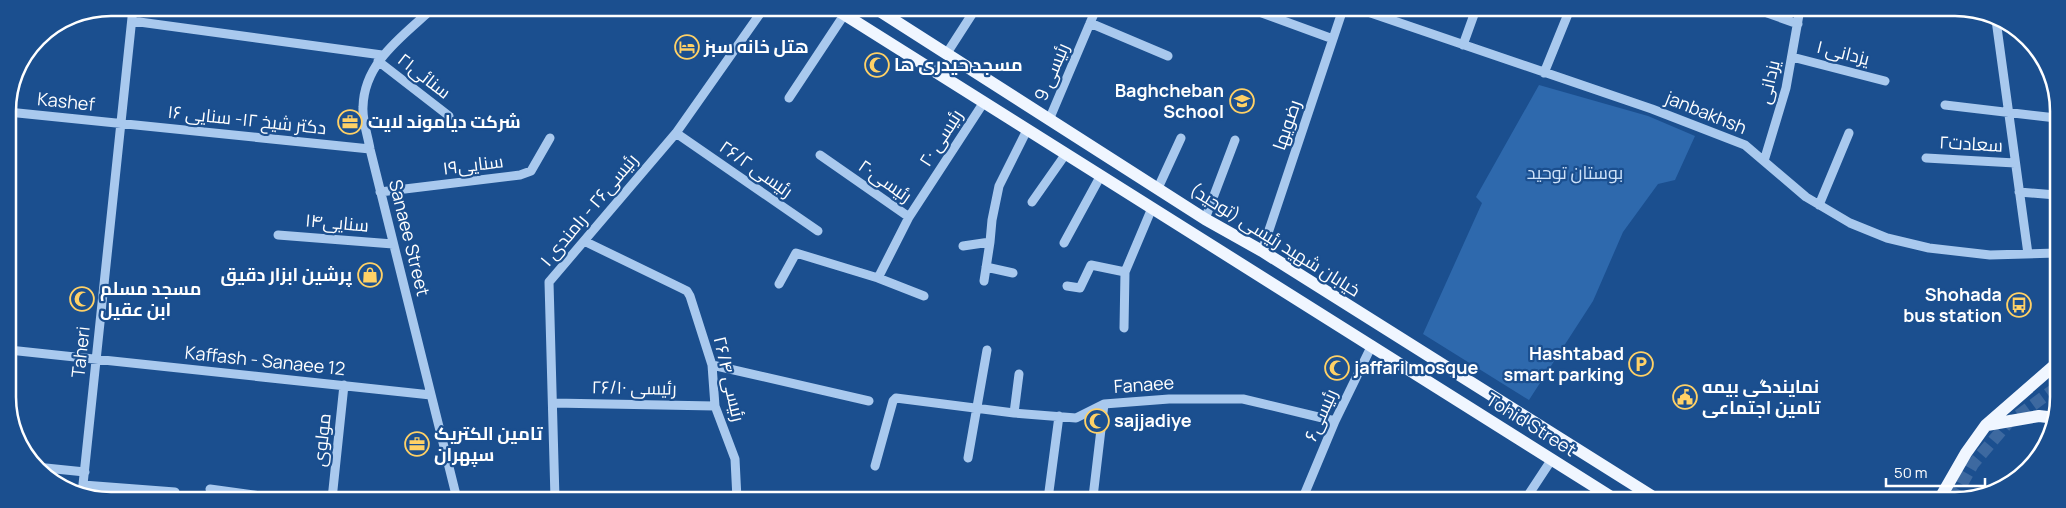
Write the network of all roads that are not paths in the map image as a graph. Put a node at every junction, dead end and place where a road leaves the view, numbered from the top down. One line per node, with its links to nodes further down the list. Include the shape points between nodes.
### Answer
1 (132, 16): 16 (street, Taheri)
2 (425, 16): 24 (street, Sanaee Street)
3 (758, 16): 38 (street, رئیسی۲۶ - رامندی ۱)
4 (837, 16): 28 (street)
5 (845, 16): 29 (main road)
6 (895, 16): 22 (main road, خیابان شهید رئیسی (توحید))
7 (971, 16): 22 (street)
8 (1093, 16): 17 (street, رئیسی 9)
9 (1270, 16): 20 (street)
10 (1341, 16): 20 (street, رضویها)
11 (1379, 16): 21 (street, janbakhsh)
12 (1474, 16): 21 (street)
13 (1567, 16): 26 (street)
14 (1776, 16): 18 (street)
15 (1799, 16): 18 (street, یزدانی)
16 (132, 21): 24 (street); 36 (street, Taheri)
17 (1090, 23): 23 (street); 35 (street, رئیسی 9)
18 (1798, 24): 25 (street, یزدانی)
19 (1997, 26): 31 (street)
20 (1333, 39): 66 (street, رضویها)
21 (1464, 45): 26 (street, janbakhsh)
22 (947, 54): 35 (main road, خیابان شهید رئیسی (توحید))
23 (1168, 56)
24 (380, 58): 33 (street, سنائی٢١); 43 (street, Sanaee Street, via 368,80 363,107)
25 (1792, 58): 27 (street, یزدانی ۱); 47 (street, یزدانی)
26 (1544, 73): 47 (street, janbakhsh, via 1652,109 1745,145)
27 (1885, 81)
28 (789, 98)
29 (984, 102): 37 (main road); 57 (street, رئیسی ۲۰)
30 (1945, 105): 31 (street)
31 (2009, 112): 34 (street); 48 (street)
32 (16, 113): 36 (street, Kashef)
33 (449, 116)
34 (2050, 117)
35 (1049, 120): 50 (main road, خیابان شهید رئیسی (توحید))
36 (121, 124): 43 (street, دکتر شیخ ۱۲- سنایی ۱۶); 81 (street, Taheri)
37 (1027, 130): 45 (main road); 62 (street, via 999,186)
38 (676, 133): 59 (street, رئیسی ۲۶/۲); 61 (street, رئیسی۲۶ - رامندی ۱)
39 (1848, 133): 55 (street)
40 (550, 138): 51 (street, سنایی۱۹, via 531,171 520,175)
41 (1181, 138): 50 (street)
42 (1235, 140): 58 (street)
43 (370, 149): 51 (street, Sanaee Street)
44 (820, 155): 57 (street, رئیسی۲۰)
45 (1066, 155): 49 (main road); 54 (street)
46 (1926, 158): 48 (street, سعادت۲)
47 (1764, 161): 55 (street, janbakhsh)
48 (2015, 163): 52 (street)
49 (1100, 177): 56 (main road); 63 (street)
50 (1158, 188): 58 (main road, خیابان شهید رئیسی (توحید))
51 (380, 192): 64 (street, Sanaee Street)
52 (2019, 192): 53 (street); 68 (street)
53 (2050, 194)
54 (1032, 202)
55 (1819, 205): 68 (street, janbakhsh, via 1850,223 1887,238 1929,248 1990,255)
56 (1152, 208): 70 (street); 78 (main road, Tohid Street)
57 (909, 217): 72 (street, رئیسی۲۰)
58 (1205, 219): 66 (main road, خیابان شهید رئیسی (توحید))
59 (818, 231)
60 (278, 235): 64 (street, سنایی۱۴)
61 (584, 241): 82 (street, رئیسی ۲۶/۴, via 687,291); 88 (street, رئیسی۲۶ - رامندی ۱, via 550,282)
62 (990, 242): 65 (street); 69 (street)
63 (1064, 243)
64 (393, 244): 86 (street, Sanaee Street)
65 (963, 246)
66 (1262, 251): 116 (main road, خیابان شهید رئیسی (توحید))
67 (2050, 253): 68 (street, janbakhsh)
68 (2028, 254)
69 (986, 267): 71 (street); 73 (street)
70 (1125, 272): 75 (street, via 1091,265 1080,288); 77 (street)
71 (1013, 273)
72 (878, 278): 74 (street, via 796,254); 76 (street)
73 (984, 281)
74 (779, 284)
75 (1067, 286)
76 (924, 296)
77 (1124, 328)
78 (1372, 345): 95 (street, رئیسی۶); 98 (main road, Tohid Street)
79 (987, 350): 91 (street)
80 (16, 351): 81 (street, Kaffash - Sanaee 12)
81 (96, 359): 85 (street, Kaffash - Sanaee 12); 101 (street, Taheri)
82 (712, 365): 87 (street); 90 (street, رئیسی ۲۶/۴)
83 (2050, 369): 96 (main road)
84 (1019, 374): 92 (street)
85 (344, 386): 86 (street, Kaffash - Sanaee 12); 107 (street, مولوی)
86 (431, 394): 108 (street, Sanaee Street)
87 (869, 401)
88 (553, 403): 90 (street, رئیسی ۲۶/۱۰); 109 (street, رئیسی۲۶ - رامندی ۱)
89 (1104, 404): 93 (street, Fanaee, via 1076,418); 95 (street, Fanaee, via 1169,399 1243,399); 112 (street)
90 (715, 406): 110 (street, رئیسی ۲۶/۴, via 735,459)
91 (978, 408): 92 (street, Fanaee); 97 (street); 99 (street, Fanaee, via 896,398)
92 (1014, 413): 93 (street, Fanaee)
93 (1059, 416): 111 (street)
94 (2048, 417): 96 (main road)
95 (1335, 421): 113 (street, رئیسی۶)
96 (1986, 425): 117 (main road)
97 (968, 458)
98 (1552, 459): 114 (street); 115 (main road, Tohid Street)
99 (874, 466)
100 (49, 468): 101 (street)
101 (85, 472): 102 (street, Taheri)
102 (83, 488)
103 (210, 489): 106 (street)
104 (94, 490): 105 (street)
105 (175, 492)
106 (232, 492)
107 (333, 492)
108 (454, 492)
109 (555, 492)
110 (737, 492)
111 (1049, 492)
112 (1094, 492)
113 (1305, 492)
114 (1530, 492)
115 (1604, 492)
116 (1645, 492)
117 (1944, 492)

